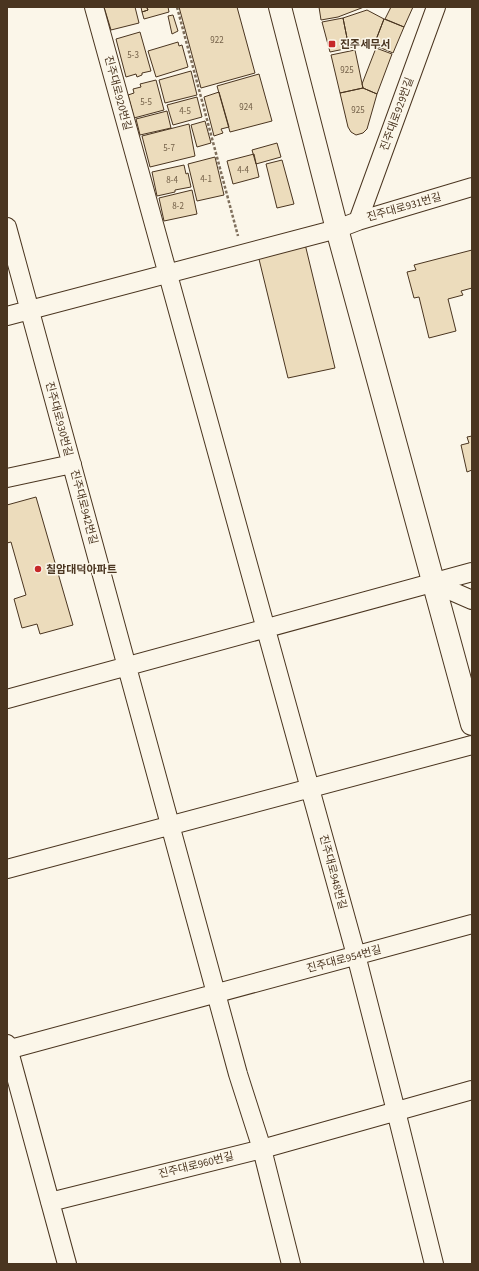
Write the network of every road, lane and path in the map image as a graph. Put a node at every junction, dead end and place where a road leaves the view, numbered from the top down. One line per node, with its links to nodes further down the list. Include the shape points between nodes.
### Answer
1 (94, 7): 10 (street, 진주대로920번길)
2 (176, 7): 9 (path)
3 (280, 7): 8 (street)
4 (436, 7): 6 (street, 진주대로929번길)
5 (472, 187): 6 (street, 진주대로931번길)
6 (358, 221): 8 (street, 진주대로931번길)
7 (7, 227): 11 (street, 진주대로930번길)
8 (337, 229): 9 (street); 16 (street)
9 (243, 254): 10 (street)
10 (168, 274): 11 (street); 18 (street)
11 (30, 310): 12 (street); 13 (street, 진주대로930번길)
12 (7, 316)
13 (72, 464): 14 (street, 진주대로930번길); 19 (street, 진주대로942번길)
14 (7, 478)
15 (472, 572): 16 (street)
16 (434, 583): 17 (street); 18 (street); 21 (street)
17 (472, 600)
18 (266, 629): 19 (street); 23 (street, 진주대로948번길)
19 (127, 666): 20 (street); 24 (street, 진주대로942번길)
20 (7, 699)
21 (472, 724)
22 (472, 745): 23 (street)
23 (310, 788): 24 (street); 27 (street, 진주대로948번길)
24 (170, 826): 25 (street); 28 (street)
25 (7, 869)
26 (472, 924): 27 (street, 진주대로954번길)
27 (356, 956): 28 (street, 진주대로954번길); 31 (street, 진주대로948번길)
28 (216, 994): 29 (street, 진주대로954번길); 32 (street)
29 (8, 1048): 33 (street, 진주대로954번길)
30 (472, 1090): 31 (street, 진주대로960번길)
31 (396, 1111): 32 (street, 진주대로960번길); 36 (street)
32 (262, 1149): 33 (street, 진주대로960번길); 35 (street)
33 (50, 1202): 34 (street)
34 (67, 1264)
35 (291, 1264)
36 (434, 1264)

